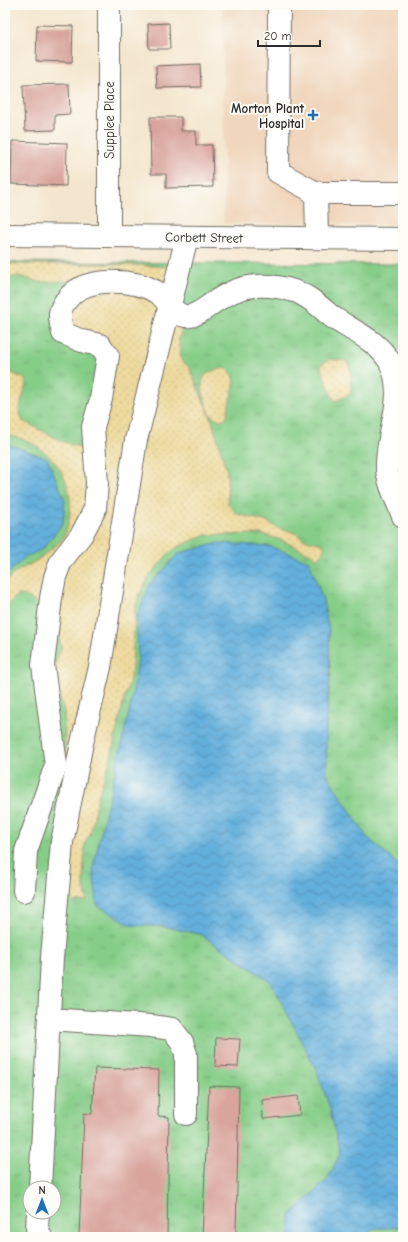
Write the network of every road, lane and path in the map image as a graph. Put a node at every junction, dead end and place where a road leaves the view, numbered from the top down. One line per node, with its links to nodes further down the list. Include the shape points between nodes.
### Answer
1 (109, 5): 6 (street, Supplee Place)
2 (279, 5): 3 (street, via 278,172)
3 (316, 193): 4 (street); 8 (street)
4 (403, 194)
5 (5, 235): 6 (street, Corbett Street)
6 (109, 236): 7 (street, Corbett Street)
7 (187, 237): 8 (street, Corbett Street); 10 (street)
8 (317, 238): 9 (street, Corbett Street)
9 (403, 239)
10 (169, 305): 11 (street, via 180,314 190,316 222,297 244,288 270,285 296,291 371,340 390,362 398,378 400,404 390,444 387,471); 12 (street, via 159,293 126,282 96,283 73,293 61,306 59,318 63,333 100,345 108,356 101,400 93,426 96,509 82,534 61,562 55,576 51,598 44,664 56,765 26,850); 13 (street, via 136,440 100,667 62,842)
11 (403, 516)
12 (24, 891)
13 (49, 1019): 14 (street, via 172,1029 182,1042 186,1054); 15 (street)
14 (186, 1114)
15 (40, 1180)
16 (38, 1220): 17 (street, via 37,1228)
17 (41, 1237)

